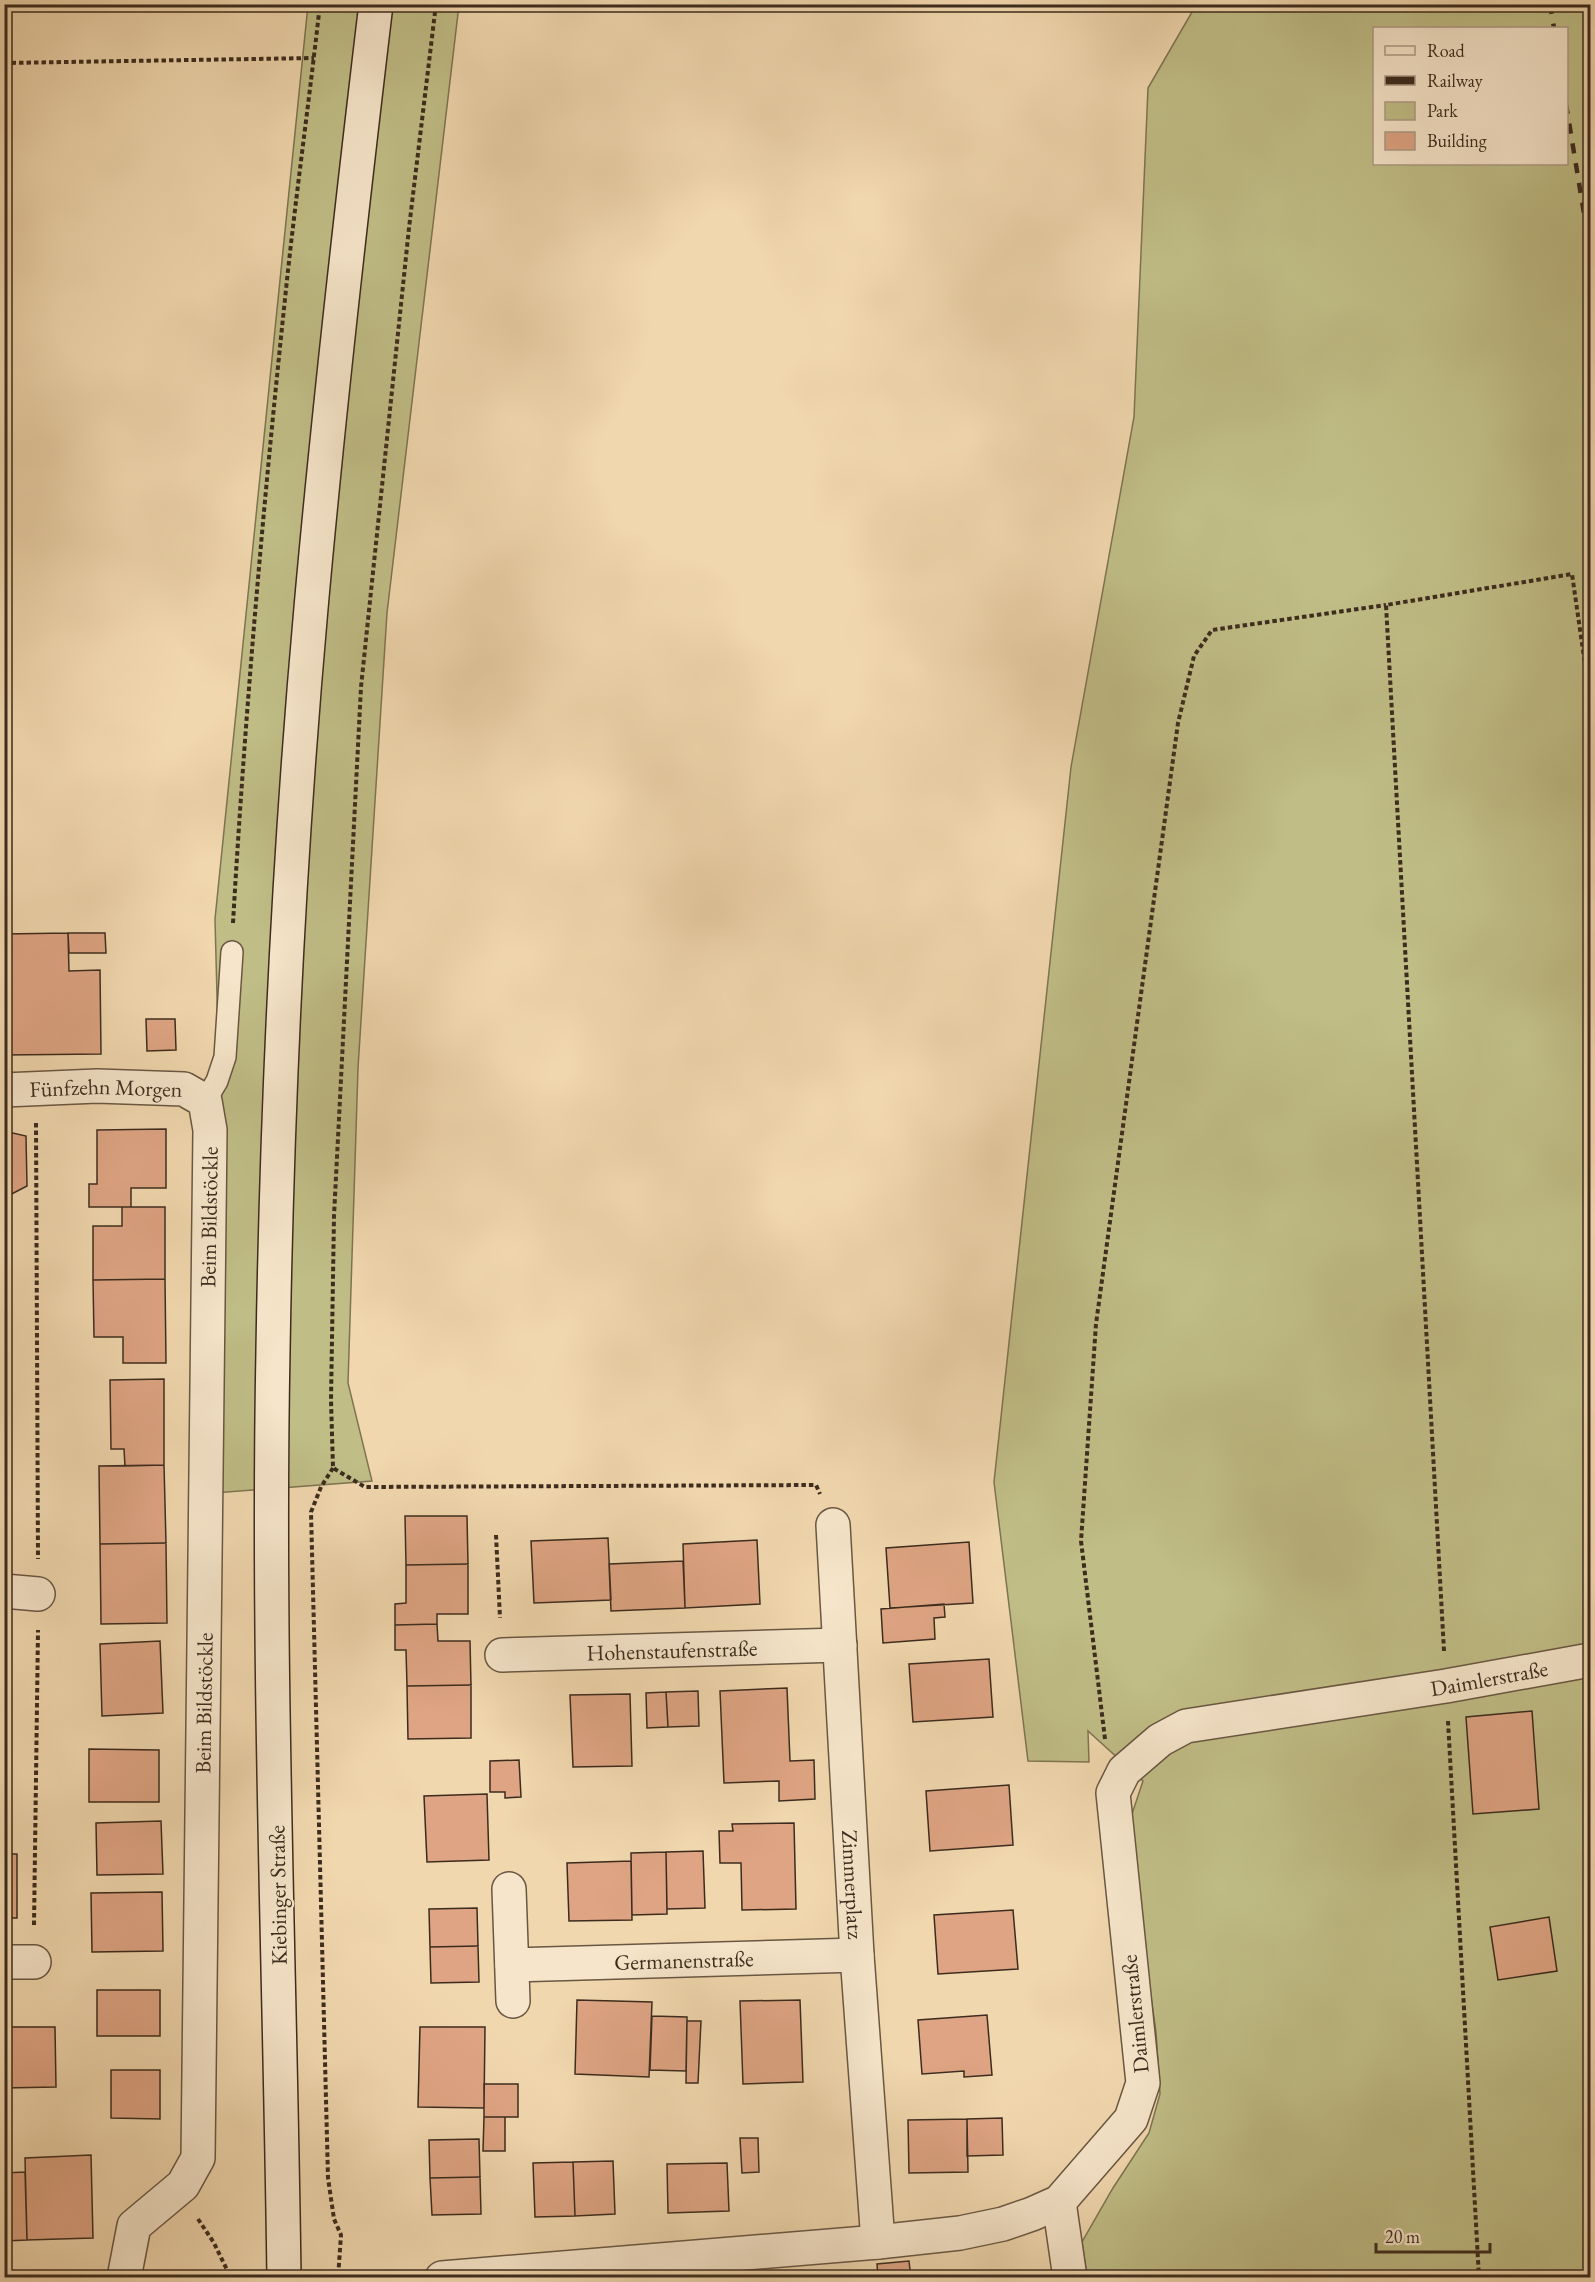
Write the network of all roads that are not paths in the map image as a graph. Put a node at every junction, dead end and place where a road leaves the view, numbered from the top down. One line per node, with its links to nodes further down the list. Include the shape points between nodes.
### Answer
1 (376, 4): 19 (street, Kiebinger Straße, via 326,456 284,1007 270,1512)
2 (232, 952): 4 (lane, via 225,1057)
3 (20, 1089): 4 (street, Fünfzehn Morgen, via 184,1089)
4 (205, 1101): 18 (street, Beim Bildstöckle, via 210,1130 198,2157 183,2185 134,2226)
5 (832, 1525): 8 (street, Zimmerplatz)
6 (4, 1591): 7 (street)
7 (38, 1594)
8 (840, 1645): 9 (street, Hohenstaufenstraße); 12 (street, Zimmerplatz)
9 (502, 1655)
10 (1590, 1660): 15 (street, Daimlerstraße, via 1186,1726 1160,1740 1124,1771 1113,1793 1143,2083 1131,2119)
11 (509, 1889): 13 (street)
12 (857, 1955): 13 (street, Germanenstraße); 16 (street, Zimmerplatz)
13 (512, 1965): 14 (street)
14 (513, 2001)
15 (1059, 2202): 16 (street, Daimlerstraße, via 1003,2224); 21 (street)
16 (879, 2242): 17 (street, Daimlerstraße)
17 (730, 2266): 20 (street, Daimlerstraße)
18 (124, 2277)
19 (284, 2277)
20 (442, 2277)
21 (1070, 2277)

